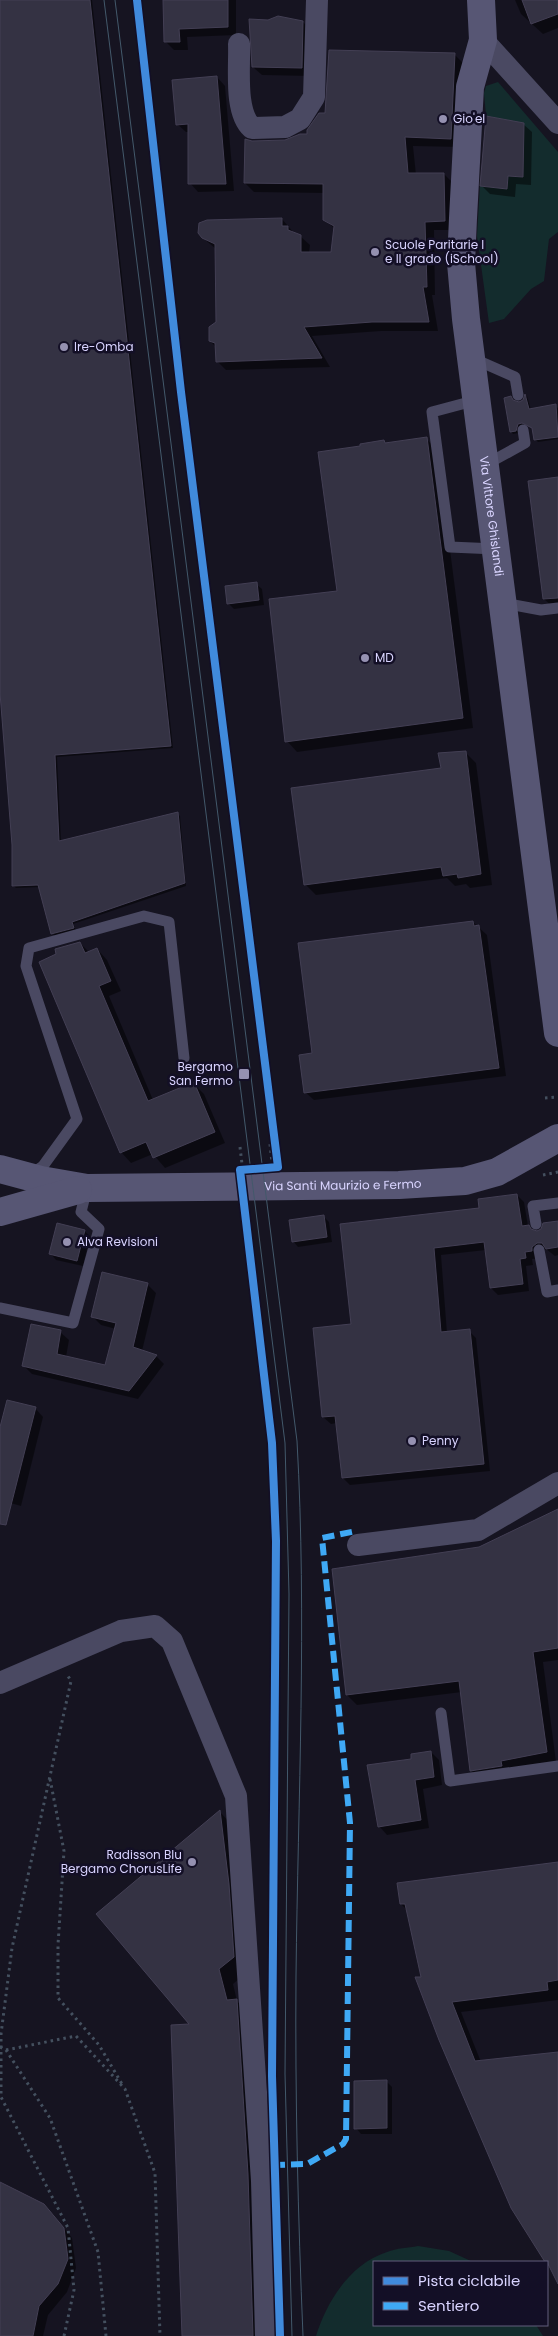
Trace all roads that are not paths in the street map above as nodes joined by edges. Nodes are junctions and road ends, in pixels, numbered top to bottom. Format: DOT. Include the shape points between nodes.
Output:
graph roads {
  1 [pos="317,0"];
  2 [pos="480,0"];
  3 [pos="483,40"];
  4 [pos="239,44"];
  5 [pos="558,123"];
  6 [pos="471,358"];
  7 [pos="518,395"];
  8 [pos="477,400"];
  9 [pos="523,430"];
  10 [pos="485,465"];
  11 [pos="497,549"];
  12 [pos="503,603"];
  13 [pos="558,608"];
  14 [pos="558,1033"];
  15 [pos="184,1058"];
  16 [pos="558,1138"];
  17 [pos="0,1169"];
  18 [pos="40,1174"];
  19 [pos="87,1188"];
  20 [pos="558,1203"];
  21 [pos="0,1212"];
  22 [pos="536,1224"];
  23 [pos="539,1250"];
  24 [pos="558,1290"];
  25 [pos="0,1308"];
  26 [pos="558,1483"];
  27 [pos="358,1545"];
  28 [pos="0,1683"];
  29 [pos="441,1713"];
  30 [pos="558,1766"];
  31 [pos="266,2336"];
  1 -- 4 [label="street" via="314,97 300,119 278,128 252,128 245,121 240,96"];
  2 -- 3 [label="street, Via Vittore Ghislandi"];
  3 -- 5 [label="street"];
  3 -- 6 [label="street, Via Vittore Ghislandi" via="470,87 461,263"];
  6 -- 7 [label="lane" via="515,377"];
  6 -- 8 [label="street, Via Vittore Ghislandi"];
  8 -- 10 [label="street, Via Vittore Ghislandi"];
  8 -- 11 [label="lane" via="432,412 433,422 450,547"];
  9 -- 10 [label="lane" via="525,443"];
  10 -- 11 [label="street, Via Vittore Ghislandi"];
  11 -- 12 [label="street, Via Vittore Ghislandi"];
  12 -- 13 [label="lane" via="541,610"];
  12 -- 14 [label="street, Via Vittore Ghislandi"];
  15 -- 18 [label="lane" via="169,922 144,916 29,948 26,966 77,1118"];
  16 -- 19 [label="street, Via Santi Maurizio e Fermo" via="497,1172 465,1180 399,1185 245,1174"];
  17 -- 18 [label="street, Via Santi Maurizio e Fermo"];
  18 -- 19 [label="street, Via Santi Maurizio e Fermo"];
  19 -- 21 [label="street, Via Santi Maurizio e Fermo"];
  19 -- 25 [label="lane" via="81,1212 99,1229 72,1323"];
  20 -- 22 [label="lane" via="533,1206"];
  23 -- 24 [label="lane" via="547,1292"];
  26 -- 27 [label="street" via="478,1530"];
  28 -- 31 [label="street" via="121,1632 156,1626 172,1641 236,1796 262,2181"];
  29 -- 30 [label="lane" via="450,1781"];
}
